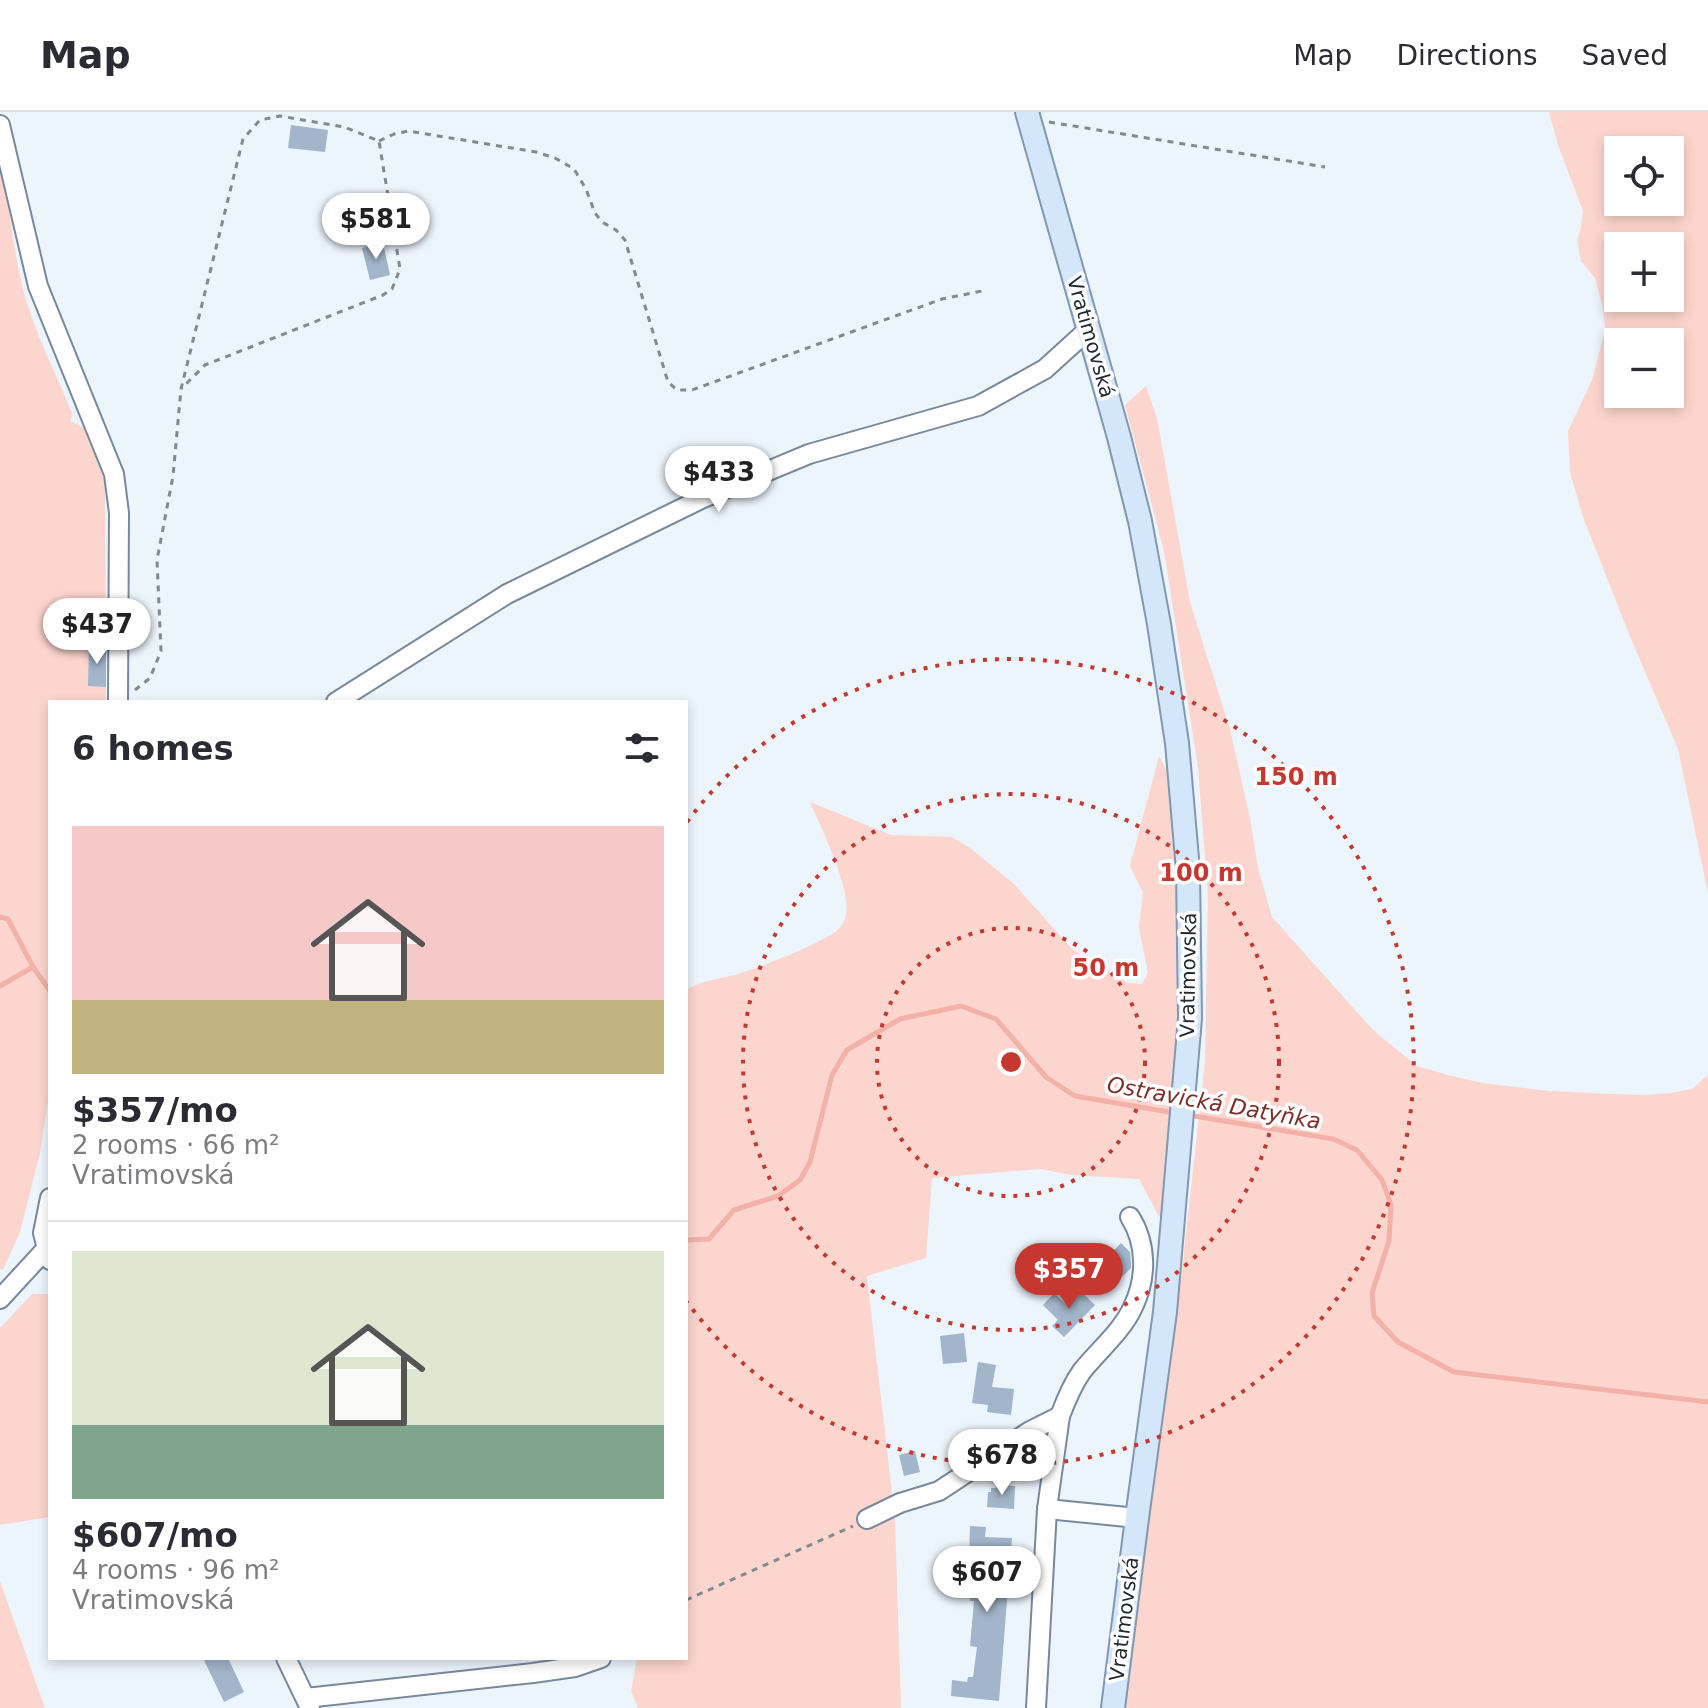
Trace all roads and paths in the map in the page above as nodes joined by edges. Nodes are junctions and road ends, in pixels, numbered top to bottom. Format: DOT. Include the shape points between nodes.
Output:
graph roads {
  1 [pos="1028,116"];
  2 [pos="0,125"];
  3 [pos="379,141"];
  4 [pos="1325,167"];
  5 [pos="982,291"];
  6 [pos="1089,329"];
  7 [pos="181,389"];
  8 [pos="124,698"];
  9 [pos="339,700"];
  10 [pos="48,1208"];
  11 [pos="1130,1217"];
  12 [pos="48,1254"];
  13 [pos="0,1299"];
  14 [pos="1060,1416"];
  15 [pos="1047,1509"];
  16 [pos="1137,1518"];
  17 [pos="867,1519"];
  18 [pos="688,1599"];
  19 [pos="287,1660"];
  20 [pos="595,1660"];
  21 [pos="308,1703"];
  22 [pos="1036,1708"];
  23 [pos="1113,1708"];
  1 -- 4 [label="path"];
  1 -- 6 [label="main road, Vratimovská"];
  2 -- 8 [label="street" via="38,286 114,474"];
  3 -- 5 [label="path" via="408,131 536,152 574,169 595,213 625,240 668,382 677,390 692,390 942,299"];
  3 -- 7 [label="path" via="400,269 392,289 205,365"];
  3 -- 7 [label="path" via="344,127 280,116 260,120 243,139"];
  6 -- 9 [label="street" via="1045,369 978,406 809,454 701,499 507,594"];
  6 -- 16 [label="main road, Vratimovská" via="1140,521 1159,624 1188,870 1189,1033 1165,1312"];
  7 -- 8 [label="path" via="173,476 157,560 161,651 150,678"];
  10 -- 12 [label="street" via="43,1233"];
  11 -- 14 [label="street" via="1144,1264 1134,1307 1081,1374"];
  12 -- 13 [label="street"];
  14 -- 15 [label="street"];
  14 -- 17 [label="street" via="939,1491"];
  15 -- 16 [label="street"];
  15 -- 22 [label="street"];
  16 -- 23 [label="main road, Vratimovská"];
  17 -- 18 [label="path"];
  19 -- 21 [label="street"];
  20 -- 21 [label="street"];
}
